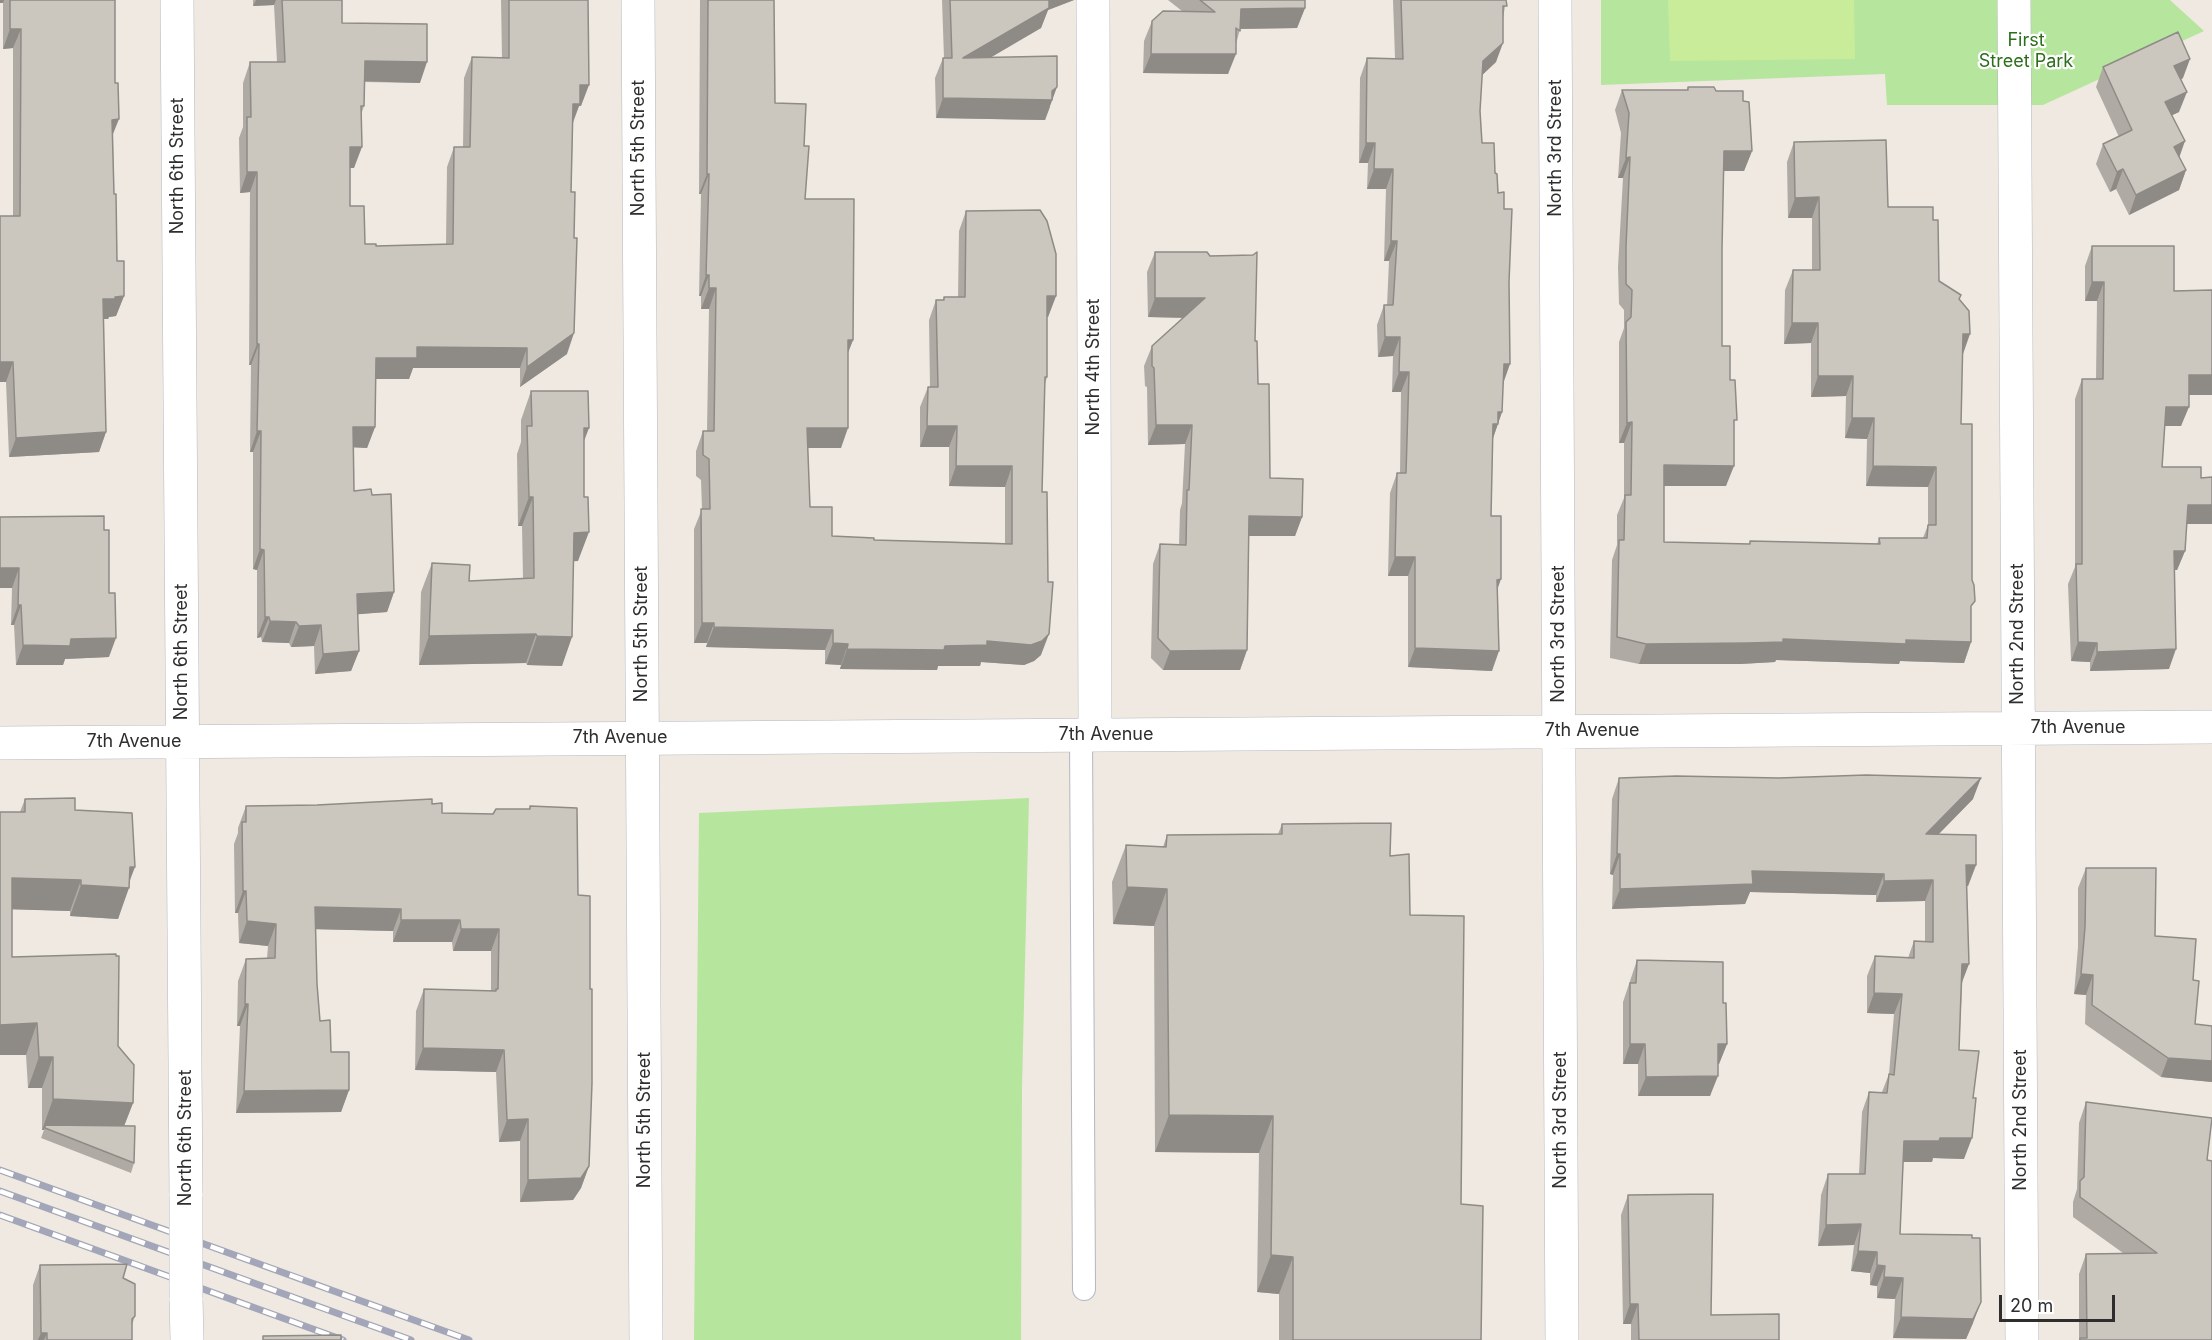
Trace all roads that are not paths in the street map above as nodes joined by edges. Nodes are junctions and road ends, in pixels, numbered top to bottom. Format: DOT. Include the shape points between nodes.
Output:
graph roads {
  1 [pos="177,0"];
  2 [pos="638,0"];
  3 [pos="1093,0"];
  4 [pos="1555,0"];
  5 [pos="2014,0"];
  6 [pos="2212,727"];
  7 [pos="2018,728"];
  8 [pos="1560,731"];
  9 [pos="1088,735"];
  10 [pos="642,738"];
  11 [pos="182,741"];
  12 [pos="0,743"];
  13 [pos="1084,1289"];
  14 [pos="187,1340"];
  15 [pos="646,1340"];
  16 [pos="1562,1340"];
  17 [pos="2022,1340"];
  1 -- 11 [label="street, North 6th Street"];
  2 -- 10 [label="street, North 5th Street"];
  3 -- 9 [label="street, North 4th Street"];
  4 -- 8 [label="street, North 3rd Street"];
  5 -- 7 [label="street, North 2nd Street"];
  6 -- 7 [label="street, 7th Avenue"];
  7 -- 8 [label="street, 7th Avenue"];
  7 -- 17 [label="street, North 2nd Street"];
  8 -- 9 [label="street, 7th Avenue"];
  8 -- 16 [label="street, North 3rd Street"];
  9 -- 10 [label="street, 7th Avenue"];
  9 -- 13 [label="lane"];
  10 -- 11 [label="street, 7th Avenue"];
  10 -- 15 [label="street, North 5th Street"];
  11 -- 12 [label="street, 7th Avenue"];
  11 -- 14 [label="street, North 6th Street, bridge"];
}
